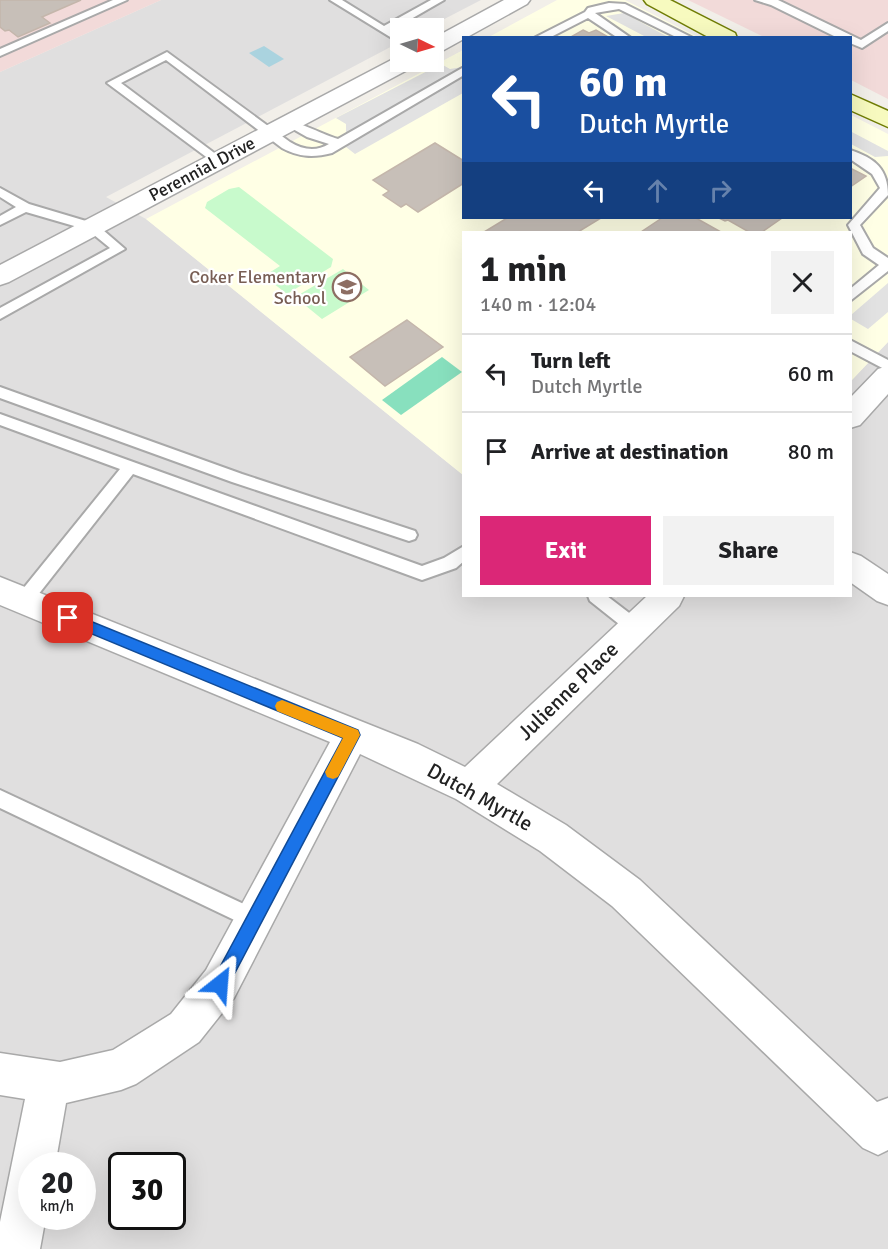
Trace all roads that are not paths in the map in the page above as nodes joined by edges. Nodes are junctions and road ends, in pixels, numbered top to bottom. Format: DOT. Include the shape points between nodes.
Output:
graph roads {
  1 [pos="122,0"];
  2 [pos="335,0"];
  3 [pos="439,0"];
  4 [pos="520,0"];
  5 [pos="654,0"];
  6 [pos="760,0"];
  7 [pos="589,14"];
  8 [pos="888,26"];
  9 [pos="384,30"];
  10 [pos="390,34"];
  11 [pos="543,36"];
  12 [pos="623,36"];
  13 [pos="684,36"];
  14 [pos="723,36"];
  15 [pos="845,36"];
  16 [pos="852,40"];
  17 [pos="444,41"];
  18 [pos="0,53"];
  19 [pos="390,70"];
  20 [pos="462,71"];
  21 [pos="852,102"];
  22 [pos="888,120"];
  23 [pos="280,128"];
  24 [pos="337,143"];
  25 [pos="852,155"];
  26 [pos="217,161"];
  27 [pos="0,192"];
  28 [pos="25,207"];
  29 [pos="0,221"];
  30 [pos="92,227"];
  31 [pos="888,264"];
  32 [pos="0,276"];
  33 [pos="852,295"];
  34 [pos="0,314"];
  35 [pos="852,346"];
  36 [pos="888,366"];
  37 [pos="888,376"];
  38 [pos="0,392"];
  39 [pos="852,415"];
  40 [pos="0,419"];
  41 [pos="130,466"];
  42 [pos="409,535"];
  43 [pos="462,554"];
  44 [pos="852,566"];
  45 [pos="888,591"];
  46 [pos="12,595"];
  47 [pos="597,597"];
  48 [pos="667,597"];
  49 [pos="635,627"];
  50 [pos="352,735"];
  51 [pos="469,787"];
  52 [pos="0,799"];
  53 [pos="254,919"];
  54 [pos="0,1074"];
  55 [pos="49,1083"];
  56 [pos="883,1126"];
  57 [pos="36,1152"];
  58 [pos="21,1230"];
  59 [pos="17,1249"];
  1 -- 18 [label="lane"];
  2 -- 9 [label="lane"];
  3 -- 9 [label="lane"];
  4 -- 17 [label="street"];
  5 -- 14 [label="street"];
  6 -- 15 [label="lane" via="774,2"];
  7 -- 11 [label="lane"];
  7 -- 12 [label="lane"];
  7 -- 13 [label="lane" via="600,8 621,6"];
  8 -- 16 [label="lane" via="862,45"];
  9 -- 10 [label="lane"];
  19 -- 23 [label="street, Perennial Drive"];
  20 -- 24 [label="lane"];
  21 -- 22 [label="street"];
  23 -- 24 [label="lane"];
  23 -- 24 [label="lane" via="297,152 304,154 328,150"];
  23 -- 26 [label="street, Perennial Drive"];
  23 -- 26 [label="lane" via="167,55 113,83"];
  25 -- 31 [label="lane" via="874,166 883,178 886,188 882,197 854,225 868,251"];
  26 -- 30 [label="street, Perennial Drive"];
  27 -- 28 [label="lane"];
  28 -- 29 [label="lane"];
  28 -- 30 [label="lane"];
  30 -- 32 [label="street, Perennial Drive"];
  30 -- 34 [label="lane" via="119,249"];
  31 -- 33 [label="lane"];
  35 -- 36 [label="lane"];
  37 -- 39 [label="street"];
  38 -- 42 [label="lane"];
  40 -- 41 [label="lane"];
  41 -- 43 [label="lane" via="422,573 450,563"];
  41 -- 46 [label="lane"];
  44 -- 45 [label="street"];
  46 -- 50 [label="street, Dutch Myrtle"];
  47 -- 49 [label="lane"];
  48 -- 49 [label="street, Julienne Place"];
  49 -- 51 [label="street, Julienne Place"];
  50 -- 51 [label="street, Dutch Myrtle"];
  50 -- 53 [label="street"];
  51 -- 56 [label="street, Dutch Myrtle" via="553,838 626,893"];
  52 -- 53 [label="lane"];
  53 -- 55 [label="street" via="220,984 185,1028 121,1070"];
  54 -- 55 [label="street"];
  55 -- 57 [label="street"];
  58 -- 59 [label="street"];
}
